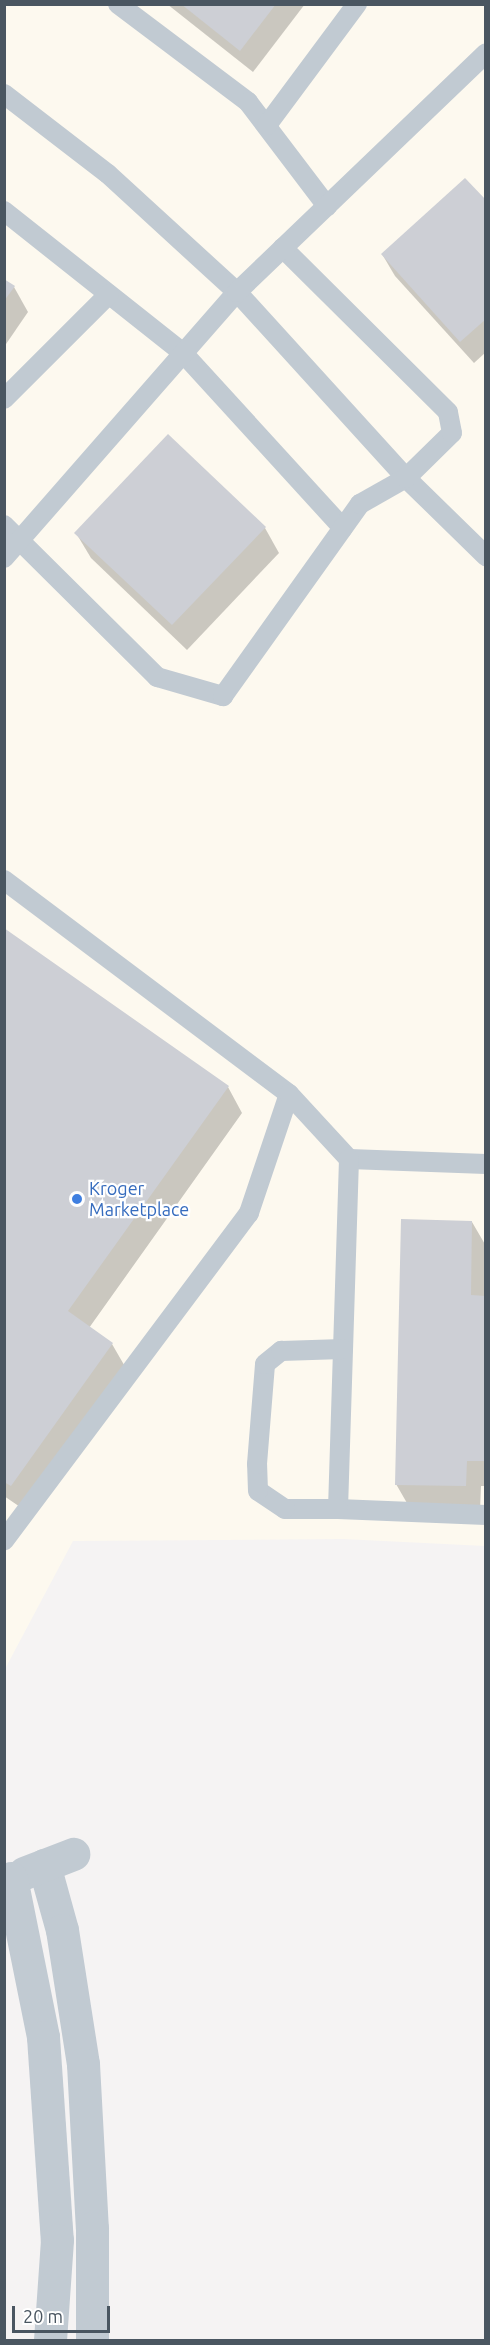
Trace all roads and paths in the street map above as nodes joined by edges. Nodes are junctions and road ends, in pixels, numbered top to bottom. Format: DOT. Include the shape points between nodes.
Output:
graph roads {
  1 [pos="118,4"];
  2 [pos="357,4"];
  3 [pos="486,54"];
  4 [pos="4,94"];
  5 [pos="267,125"];
  6 [pos="327,206"];
  7 [pos="4,211"];
  8 [pos="283,249"];
  9 [pos="237,292"];
  10 [pos="109,294"];
  11 [pos="183,353"];
  12 [pos="4,399"];
  13 [pos="406,478"];
  14 [pos="4,525"];
  15 [pos="343,528"];
  16 [pos="21,538"];
  17 [pos="486,556"];
  18 [pos="4,558"];
  19 [pos="4,880"];
  20 [pos="289,1094"];
  21 [pos="349,1159"];
  22 [pos="486,1164"];
  23 [pos="343,1349"];
  24 [pos="338,1509"];
  25 [pos="486,1515"];
  26 [pos="4,1541"];
  27 [pos="8,1879"];
  28 [pos="50,2340"];
  29 [pos="92,2340"];
  1 -- 5 [label="lane" via="248,102"];
  2 -- 5 [label="lane"];
  3 -- 6 [label="lane"];
  4 -- 9 [label="lane" via="108,174"];
  5 -- 6 [label="lane"];
  6 -- 8 [label="lane"];
  7 -- 10 [label="lane"];
  8 -- 9 [label="lane"];
  8 -- 13 [label="lane" via="448,412 452,433"];
  9 -- 11 [label="lane"];
  9 -- 13 [label="lane"];
  10 -- 11 [label="lane"];
  10 -- 12 [label="lane"];
  11 -- 15 [label="lane"];
  11 -- 16 [label="lane"];
  13 -- 15 [label="lane" via="360,504"];
  13 -- 17 [label="lane"];
  14 -- 16 [label="lane"];
  15 -- 16 [label="lane" via="224,696 157,677"];
  16 -- 18 [label="lane"];
  19 -- 20 [label="lane"];
  20 -- 21 [label="lane"];
  20 -- 26 [label="lane" via="249,1213"];
  21 -- 22 [label="lane"];
  21 -- 23 [label="lane"];
  23 -- 24 [label="lane"];
  23 -- 24 [label="lane" via="281,1351 265,1364 257,1464 258,1491 285,1509"];
  24 -- 25 [label="lane"];
  27 -- 28 [label="street" via="43,2037 57,2240"];
  27 -- 29 [label="street" via="58,1860 62,1930 83,2064 92,2228"];
}
